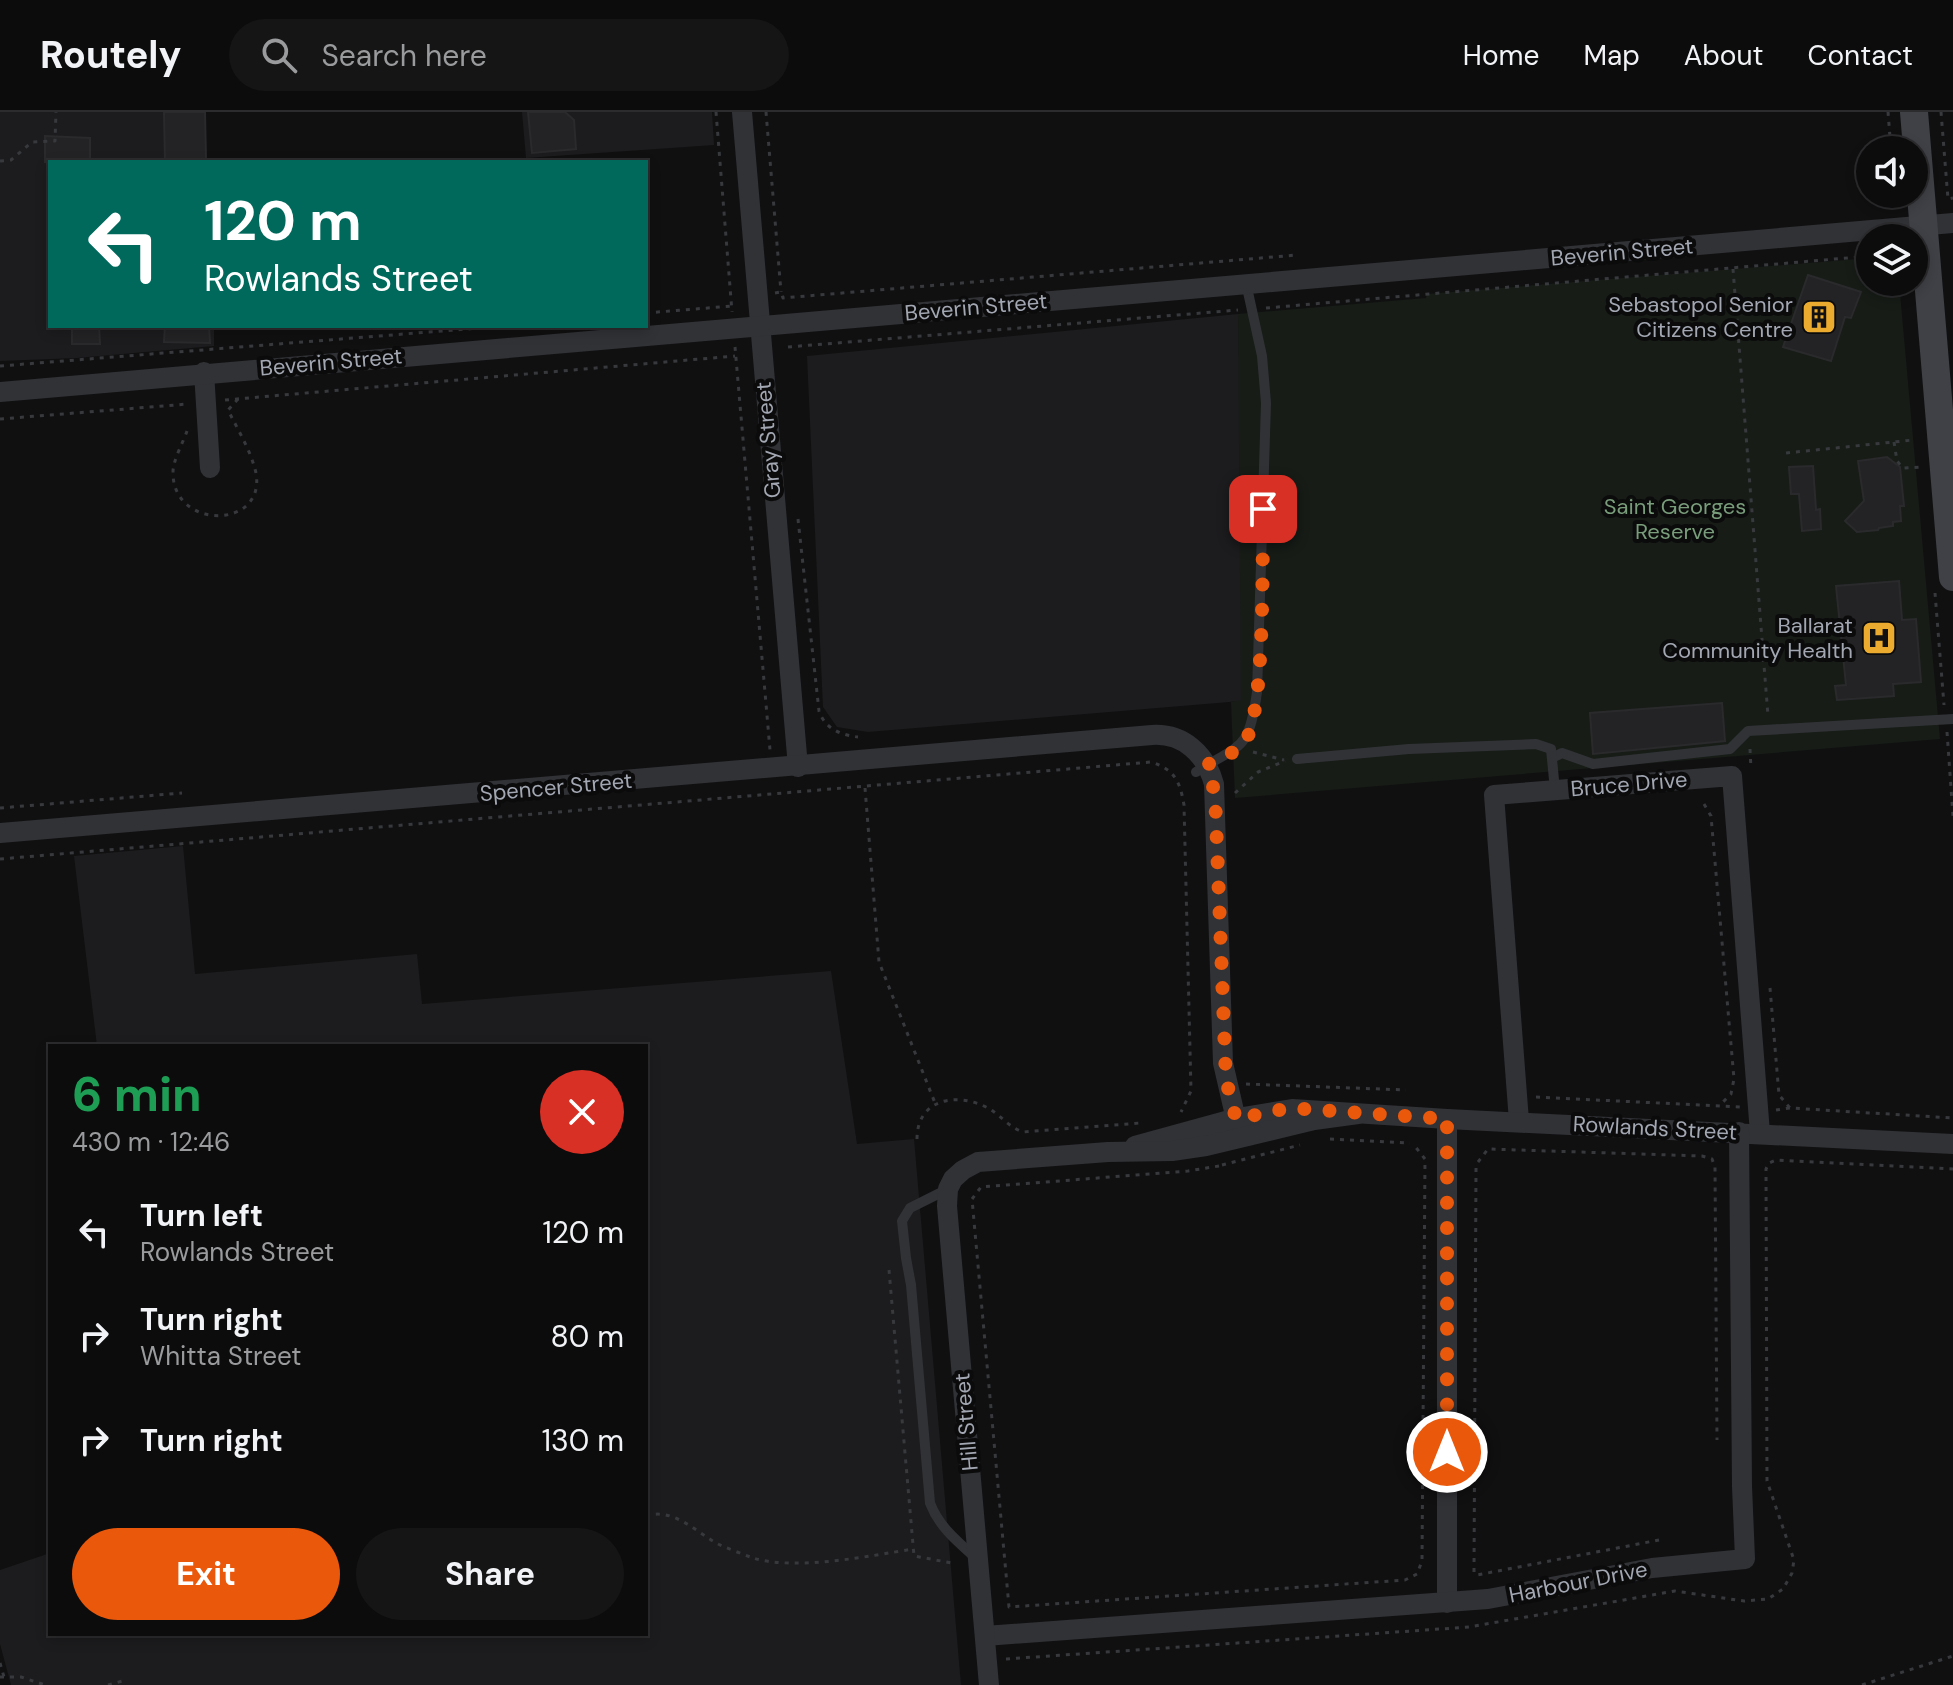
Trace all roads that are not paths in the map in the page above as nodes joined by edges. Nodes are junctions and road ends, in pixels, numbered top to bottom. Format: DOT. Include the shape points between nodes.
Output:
graph roads {
  1 [pos="742,112"];
  2 [pos="1914,112"];
  3 [pos="1953,223"];
  4 [pos="1924,224"];
  5 [pos="1928,226"];
  6 [pos="1856,232"];
  7 [pos="1928,274"];
  8 [pos="1246,283"];
  9 [pos="758,327"];
  10 [pos="204,372"];
  11 [pos="0,392"];
  12 [pos="210,468"];
  13 [pos="1953,577"];
  14 [pos="1953,719"];
  15 [pos="1552,758"];
  16 [pos="1297,759"];
  17 [pos="798,767"];
  18 [pos="1202,768"];
  19 [pos="1555,790"];
  20 [pos="0,833"];
  21 [pos="1447,1119"];
  22 [pos="1519,1121"];
  23 [pos="1232,1126"];
  24 [pos="1739,1132"];
  25 [pos="1760,1133"];
  26 [pos="1953,1144"];
  27 [pos="948,1189"];
  28 [pos="978,1560"];
  29 [pos="1447,1603"];
  30 [pos="985,1636"];
  31 [pos="989,1685"];
  1 -- 9 [label="street, Gray Street"];
  2 -- 4 [label="street"];
  3 -- 5 [label="street, Beverin Street"];
  6 -- 8 [label="street, Beverin Street"];
  7 -- 13 [label="street"];
  8 -- 9 [label="street, Beverin Street"];
  8 -- 18 [label="lane" via="1266,403 1260,662 1248,737"];
  9 -- 10 [label="street, Beverin Street"];
  9 -- 17 [label="street, Gray Street"];
  10 -- 11 [label="street, Beverin Street"];
  10 -- 12 [label="street"];
  14 -- 15 [label="lane" via="1748,731 1730,749 1593,764 1562,753"];
  15 -- 16 [label="lane" via="1551,749 1536,744"];
  15 -- 19 [label="lane"];
  17 -- 18 [label="street, Spencer Street" via="1148,740 1179,746"];
  17 -- 20 [label="street, Spencer Street"];
  18 -- 23 [label="street" via="1209,1053"];
  18 -- 23 [label="street" via="1213,779 1215,798 1223,1052"];
  19 -- 22 [label="street, Bruce Drive" via="1494,795"];
  19 -- 25 [label="street, Bruce Drive" via="1732,776"];
  21 -- 22 [label="street, Rowlands Street"];
  21 -- 23 [label="street, Rowlands Street" via="1292,1109"];
  21 -- 29 [label="street"];
  22 -- 24 [label="street, Rowlands Street"];
  23 -- 27 [label="street, Rowlands Street" via="1108,1152 966,1162"];
  24 -- 25 [label="street, Rowlands Street"];
  24 -- 29 [label="street, Harbour Drive" via="1745,1559 1672,1565"];
  25 -- 26 [label="street, Rowlands Street"];
  27 -- 28 [label="street, Hill Street"];
  27 -- 28 [label="lane" via="910,1208 902,1231 930,1503 944,1528"];
  28 -- 30 [label="street, Hill Street"];
  29 -- 30 [label="street, Harbour Drive"];
  30 -- 31 [label="street, Hill Street"];
}
